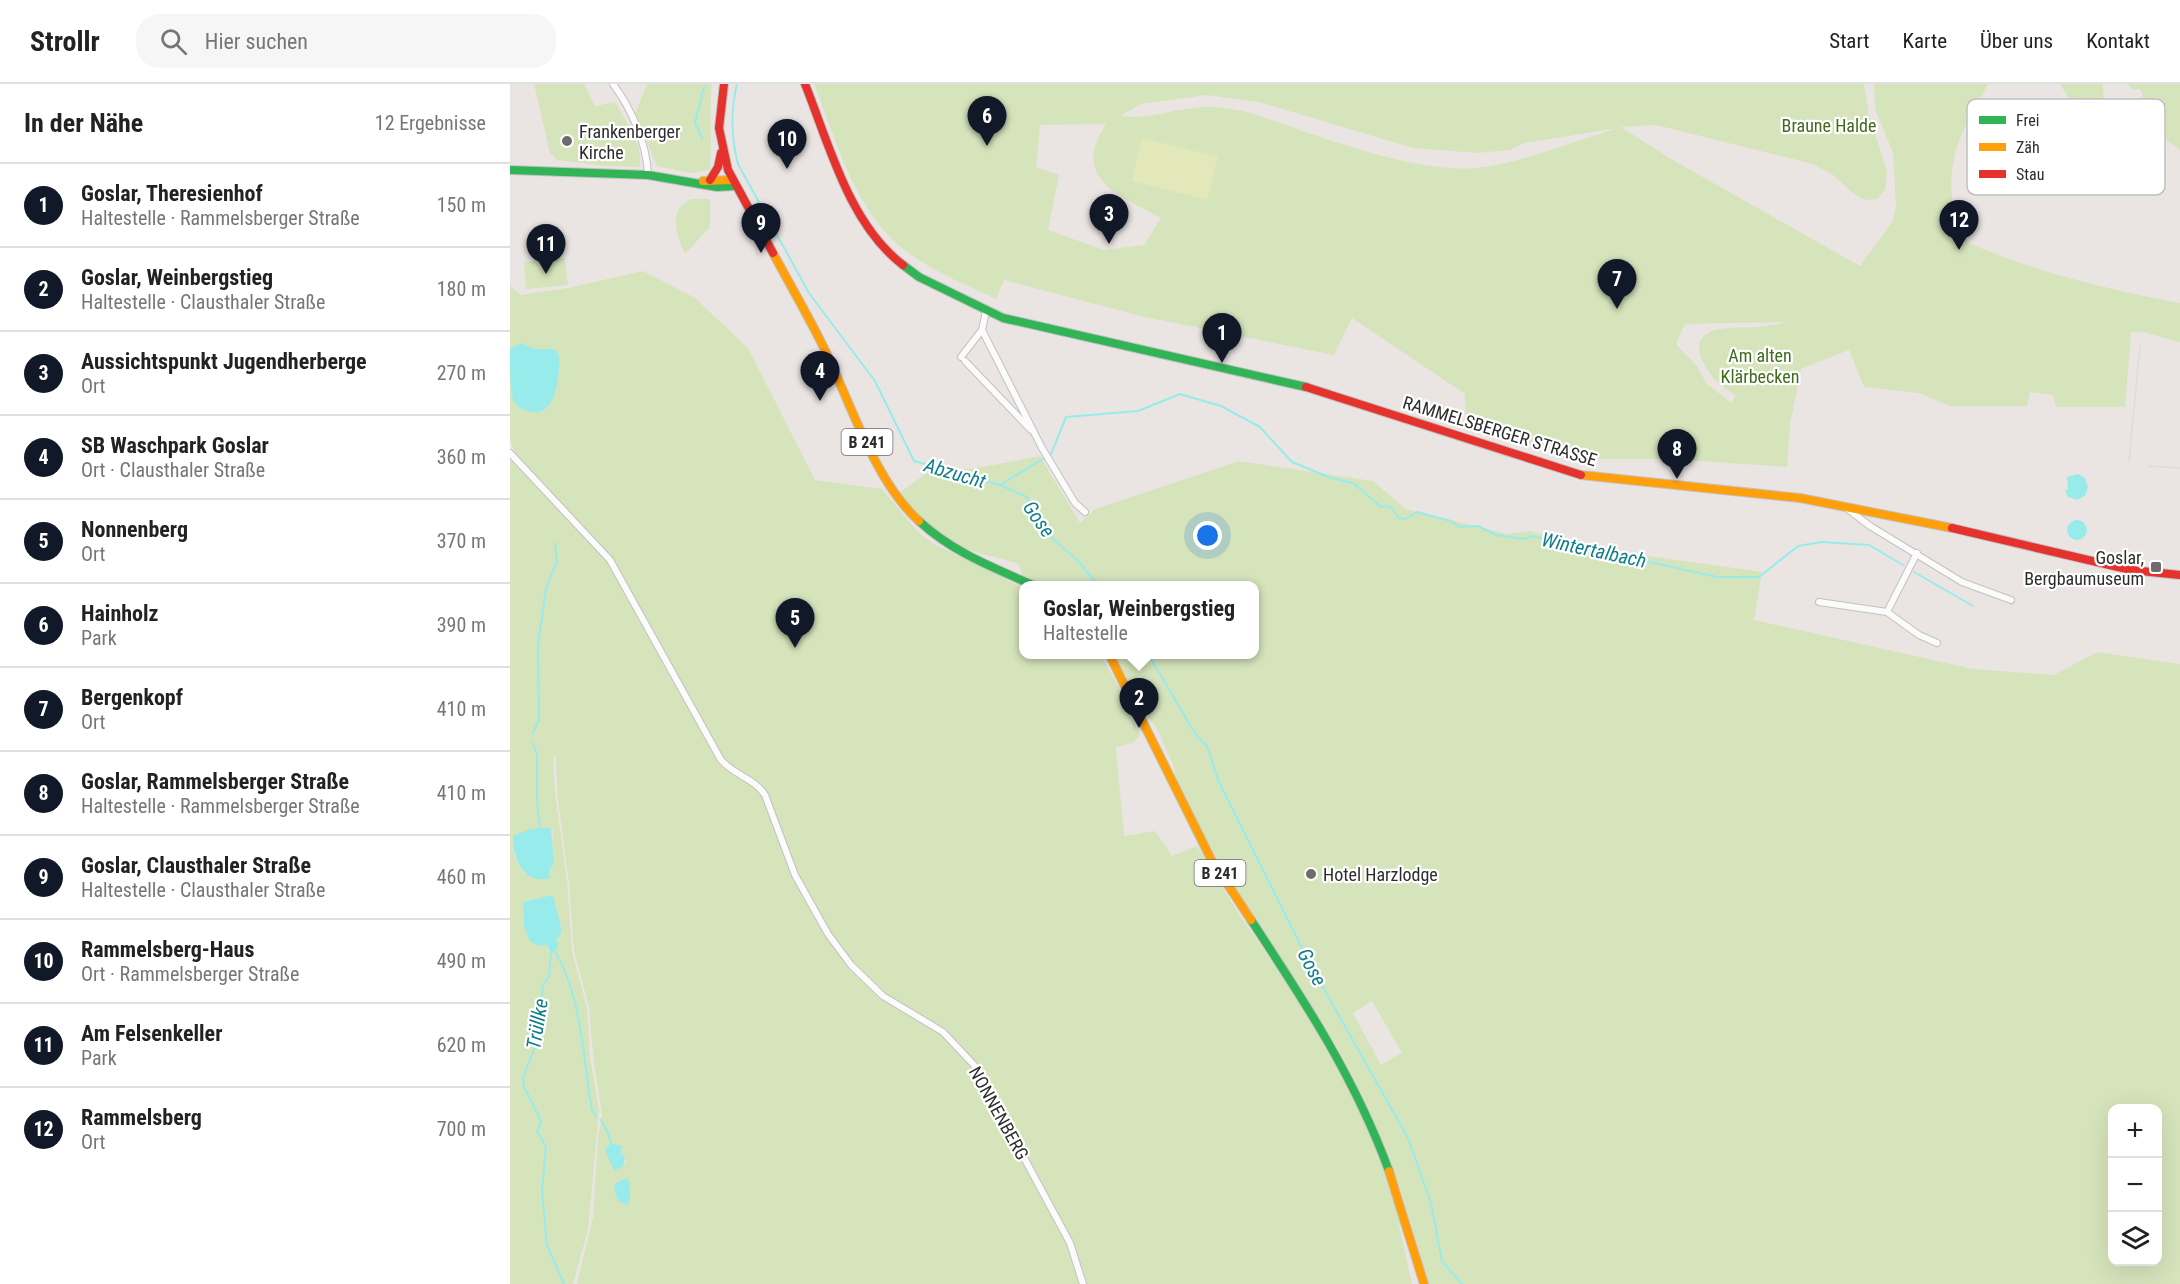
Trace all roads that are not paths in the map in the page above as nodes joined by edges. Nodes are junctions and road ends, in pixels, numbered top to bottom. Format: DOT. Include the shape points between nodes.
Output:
graph roads {
  1 [pos="613,84"];
  2 [pos="724,84"];
  3 [pos="805,84"];
  4 [pos="722,151"];
  5 [pos="510,170"];
  6 [pos="648,175"];
  7 [pos="710,180"];
  8 [pos="698,183"];
  9 [pos="734,183"];
  10 [pos="986,311"];
  11 [pos="982,330"];
  12 [pos="1036,435"];
  13 [pos="510,453"];
  14 [pos="1843,505"];
  15 [pos="1085,512"];
  16 [pos="1917,553"];
  17 [pos="2180,575"];
  18 [pos="1026,581"];
  19 [pos="2011,600"];
  20 [pos="1819,602"];
  21 [pos="1887,612"];
  22 [pos="1937,642"];
  23 [pos="1111,659"];
  24 [pos="1083,1284"];
  25 [pos="1424,1284"];
  1 -- 6 [label="street" via="626,102 645,152"];
  2 -- 4 [label="main road, B 241" via="719,118"];
  3 -- 10 [label="main road, RAMMELSBERGER STRASSE" via="851,198 878,240 919,278"];
  4 -- 7 [label="main road"];
  4 -- 9 [label="main road, B 241"];
  5 -- 6 [label="main road"];
  6 -- 8 [label="main road"];
  7 -- 8 [label="main road"];
  7 -- 9 [label="main road"];
  8 -- 9 [label="main road" via="717,187"];
  9 -- 18 [label="main road, B 241" via="821,341 885,480 906,510 951,546"];
  10 -- 11 [label="street"];
  10 -- 14 [label="main road, RAMMELSBERGER STRASSE" via="1107,343 1309,388 1592,478"];
  11 -- 12 [label="street"];
  11 -- 12 [label="street" via="963,359"];
  12 -- 15 [label="street" via="1075,503"];
  13 -- 24 [label="street, NONNENBERG" via="610,560 721,760 759,786 765,795 795,875 828,934 851,965 883,996 944,1032 974,1065 1070,1243"];
  14 -- 16 [label="street" via="1869,526"];
  14 -- 17 [label="main road, RAMMELSBERGER STRASSE" via="2131,570"];
  16 -- 19 [label="street" via="1962,582"];
  16 -- 21 [label="street"];
  20 -- 21 [label="street"];
  21 -- 22 [label="street" via="1919,635"];
  23 -- 25 [label="main road, B 241" via="1211,859 1325,1033 1350,1081 1401,1200"];
}
